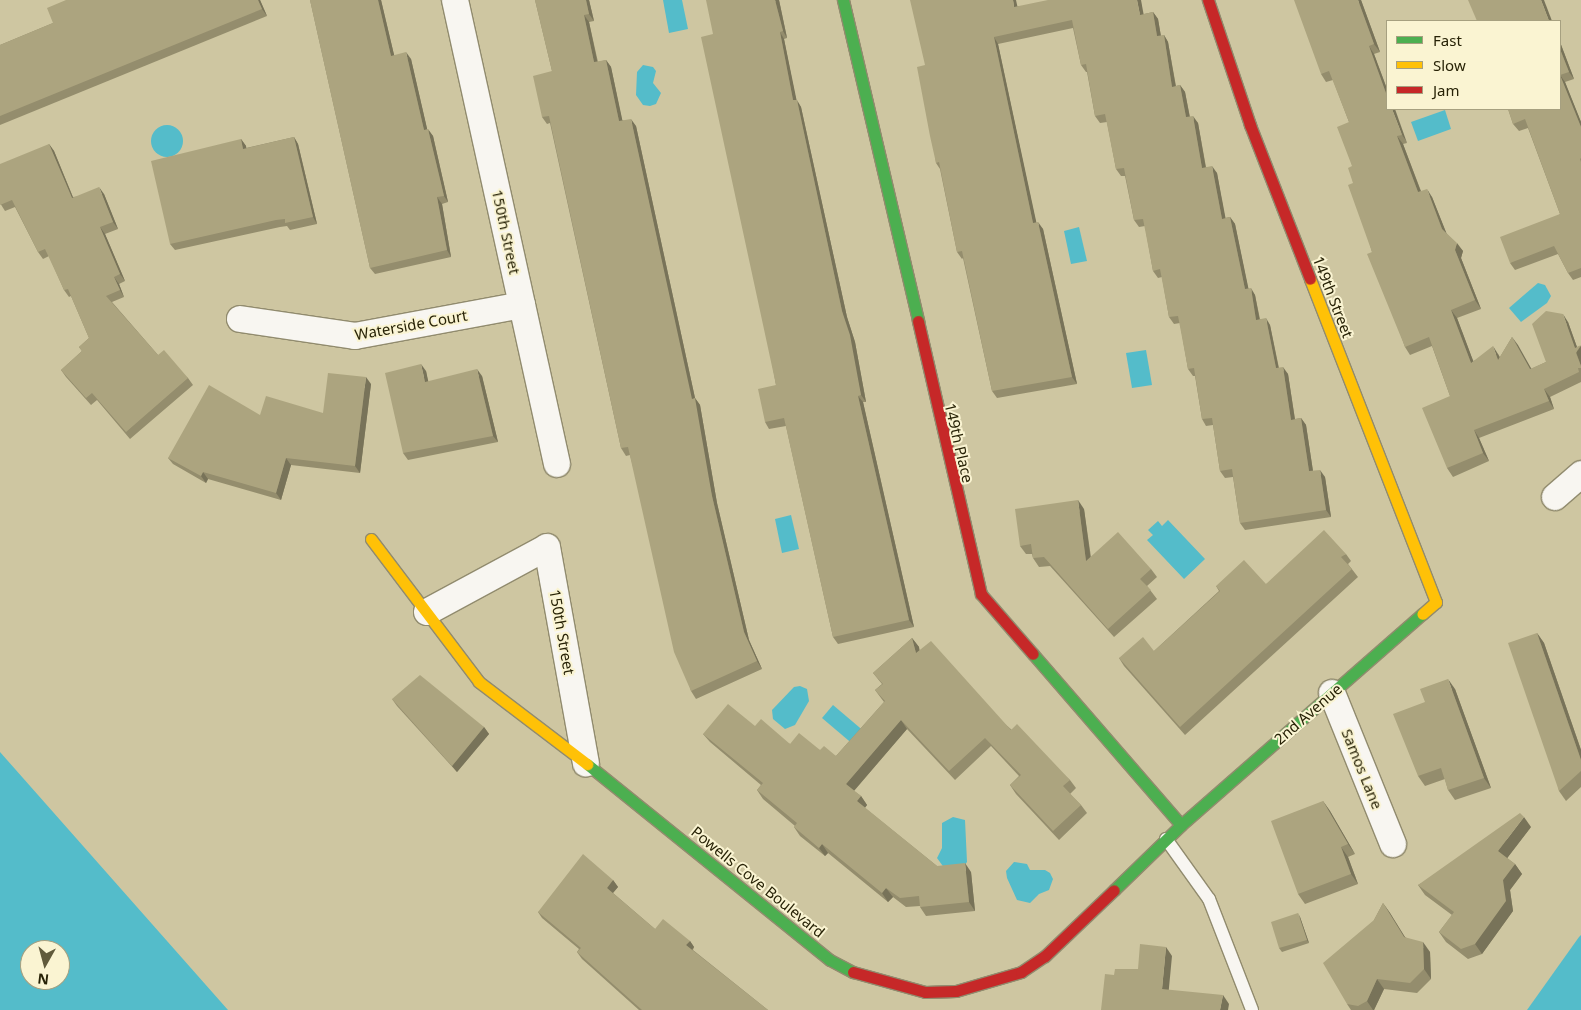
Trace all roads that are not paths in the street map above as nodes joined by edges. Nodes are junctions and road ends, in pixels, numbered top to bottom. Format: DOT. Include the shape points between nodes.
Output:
graph roads {
  1 [pos="454,0"];
  2 [pos="843,0"];
  3 [pos="1208,0"];
  4 [pos="522,305"];
  5 [pos="240,319"];
  6 [pos="557,464"];
  7 [pos="1581,474"];
  8 [pos="1555,496"];
  9 [pos="371,539"];
  10 [pos="1436,602"];
  11 [pos="426,612"];
  12 [pos="1332,693"];
  13 [pos="586,764"];
  14 [pos="1181,825"];
  15 [pos="1166,839"];
  16 [pos="1393,844"];
  17 [pos="1252,1010"];
  1 -- 4 [label="street, 150th Street"];
  2 -- 14 [label="street, 149th Place" via="981,594"];
  3 -- 10 [label="street, 149th Street" via="1250,124"];
  4 -- 5 [label="street, Waterside Court" via="355,336"];
  4 -- 6 [label="street, 150th Street"];
  7 -- 8 [label="street"];
  9 -- 11 [label="street, Powells Cove Boulevard"];
  10 -- 12 [label="street, 2nd Avenue"];
  11 -- 13 [label="street, Powells Cove Boulevard" via="479,682"];
  11 -- 13 [label="street, 150th Street" via="546,547"];
  12 -- 14 [label="street, 2nd Avenue"];
  12 -- 16 [label="street, Samos Lane"];
  13 -- 15 [label="street, Powells Cove Boulevard" via="830,960 860,976 925,992 956,991 1021,972 1045,956"];
  14 -- 15 [label="street, Powells Cove Boulevard"];
  15 -- 17 [label="lane" via="1209,899"];
}
